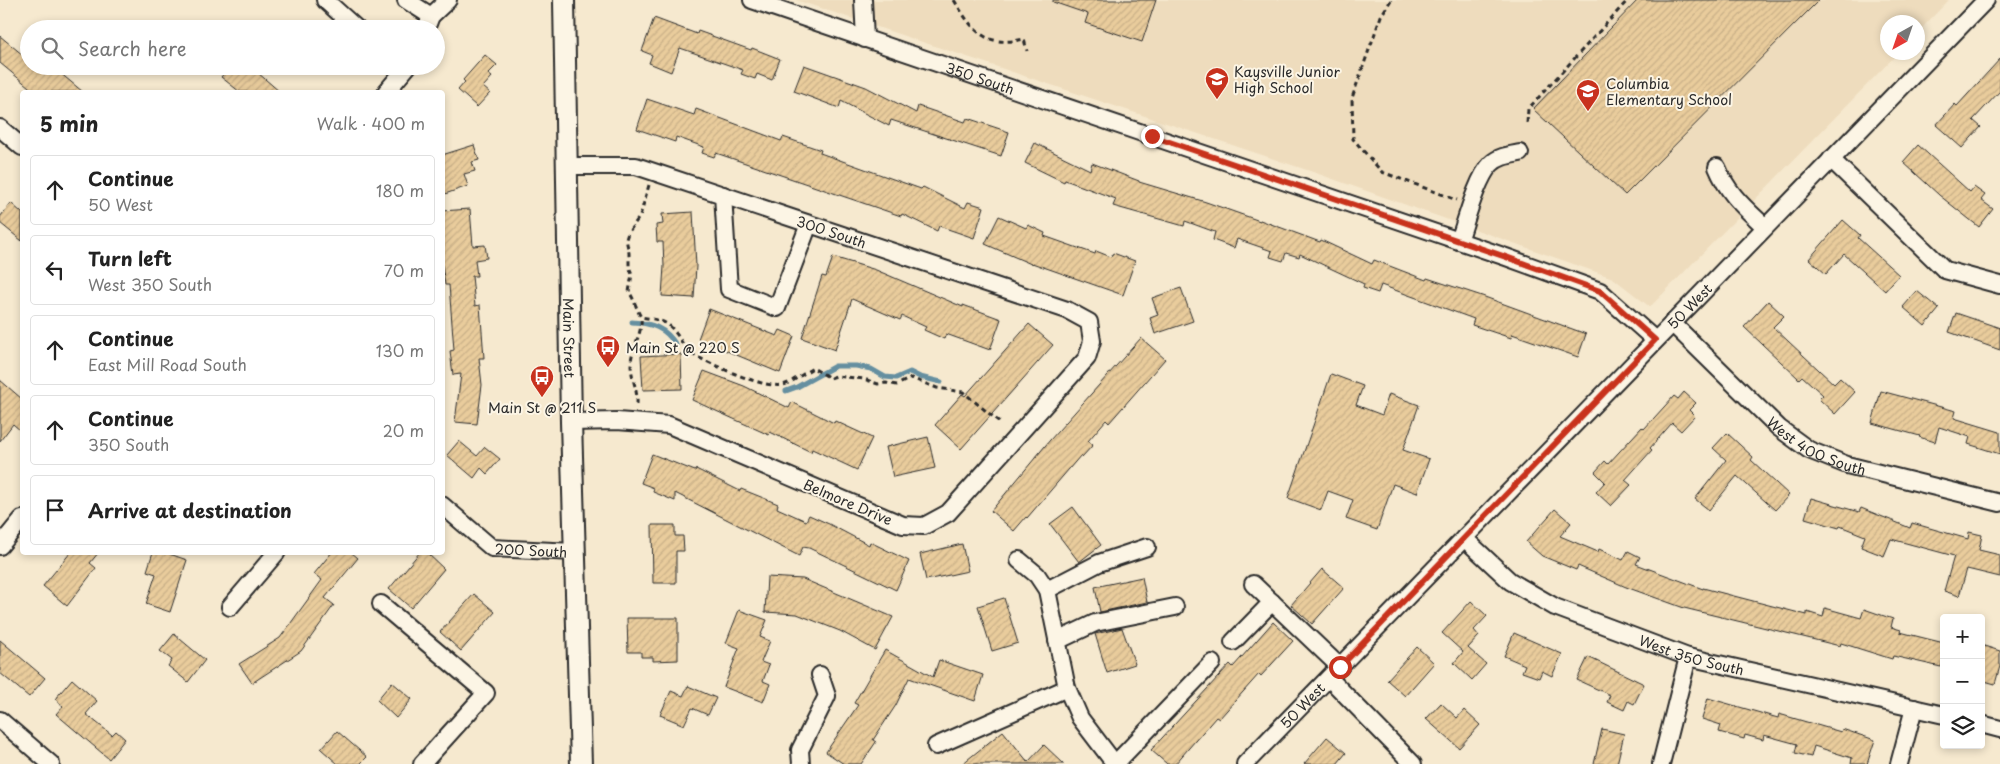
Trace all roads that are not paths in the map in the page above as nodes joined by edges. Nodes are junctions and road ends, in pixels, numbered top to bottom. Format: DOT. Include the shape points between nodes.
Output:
graph roads {
  1 [pos="325,0"];
  2 [pos="406,0"];
  3 [pos="448,0"];
  4 [pos="564,0"];
  5 [pos="752,0"];
  6 [pos="863,0"];
  7 [pos="1986,0"];
  8 [pos="347,20"];
  9 [pos="426,20"];
  10 [pos="430,20"];
  11 [pos="865,39"];
  12 [pos="399,75"];
  13 [pos="388,90"];
  14 [pos="0,128"];
  15 [pos="20,145"];
  16 [pos="1520,153"];
  17 [pos="1831,159"];
  18 [pos="567,166"];
  19 [pos="1717,167"];
  20 [pos="724,195"];
  21 [pos="810,224"];
  22 [pos="1765,227"];
  23 [pos="1459,241"];
  24 [pos="2000,285"];
  25 [pos="1089,322"];
  26 [pos="1672,323"];
  27 [pos="1655,340"];
  28 [pos="571,422"];
  29 [pos="2000,503"];
  30 [pos="445,508"];
  31 [pos="20,521"];
  32 [pos="1464,538"];
  33 [pos="0,546"];
  34 [pos="1147,547"];
  35 [pos="574,552"];
  36 [pos="274,555"];
  37 [pos="1019,560"];
  38 [pos="1253,584"];
  39 [pos="1047,590"];
  40 [pos="1272,602"];
  41 [pos="381,604"];
  42 [pos="230,607"];
  43 [pos="1175,607"];
  44 [pos="1058,641"];
  45 [pos="1233,642"];
  46 [pos="1688,657"];
  47 [pos="1212,663"];
  48 [pos="1334,672"];
  49 [pos="820,675"];
  50 [pos="1067,688"];
  51 [pos="1914,708"];
  52 [pos="1940,714"];
  53 [pos="0,720"];
  54 [pos="1985,725"];
  55 [pos="2000,729"];
  56 [pos="936,746"];
  57 [pos="51,764"];
  58 [pos="422,764"];
  59 [pos="581,764"];
  60 [pos="801,764"];
  61 [pos="1115,764"];
  62 [pos="1245,764"];
  63 [pos="1413,764"];
  64 [pos="1661,764"];
  65 [pos="1899,764"];
  1 -- 8 [label="street"];
  2 -- 9 [label="street"];
  3 -- 10 [label="street"];
  4 -- 18 [label="main road, Main Street"];
  5 -- 11 [label="street, 350 South"];
  6 -- 11 [label="street"];
  7 -- 17 [label="street, 50 West"];
  11 -- 23 [label="street, 350 South"];
  12 -- 13 [label="street"];
  14 -- 15 [label="street"];
  16 -- 23 [label="street" via="1500,158 1482,176"];
  17 -- 22 [label="street, 50 West"];
  17 -- 24 [label="street" via="1945,270"];
  18 -- 20 [label="street, 300 South" via="636,166"];
  18 -- 28 [label="main road, Main Street"];
  19 -- 22 [label="street" via="1731,194"];
  20 -- 21 [label="street, 300 South"];
  20 -- 21 [label="street" via="729,289 777,308"];
  21 -- 25 [label="street, 300 South" via="1067,310"];
  22 -- 26 [label="street, 50 West"];
  23 -- 27 [label="street, 350 South" via="1600,291"];
  25 -- 28 [label="street, Belmore Drive" via="1092,341 1087,358 948,513 924,526 903,525 668,425"];
  26 -- 27 [label="street, 50 West"];
  26 -- 29 [label="street, West 400 South" via="1779,428 1809,450 1847,465"];
  27 -- 32 [label="street, 50 West"];
  28 -- 35 [label="main road, Main Street"];
  30 -- 35 [label="street, 200 South" via="492,548"];
  31 -- 33 [label="street"];
  32 -- 46 [label="street, West 350 South" via="1510,581 1556,607"];
  32 -- 48 [label="street, 50 West"];
  34 -- 39 [label="street" via="1098,563"];
  35 -- 59 [label="main road, Main Street"];
  36 -- 42 [label="street"];
  37 -- 39 [label="street" via="1037,575"];
  38 -- 40 [label="street"];
  39 -- 44 [label="street"];
  40 -- 45 [label="street"];
  40 -- 48 [label="street"];
  41 -- 58 [label="street" via="486,693"];
  43 -- 44 [label="street" via="1095,623"];
  44 -- 50 [label="street"];
  46 -- 51 [label="street, West 350 South"];
  46 -- 64 [label="street"];
  47 -- 61 [label="street"];
  48 -- 62 [label="street, 50 West"];
  48 -- 63 [label="street"];
  49 -- 60 [label="street" via="827,696 800,750"];
  50 -- 56 [label="street"];
  50 -- 61 [label="street" via="1080,718"];
  51 -- 52 [label="street, West 350 South"];
  51 -- 65 [label="street"];
  53 -- 57 [label="street"];
  54 -- 55 [label="street"];
}
